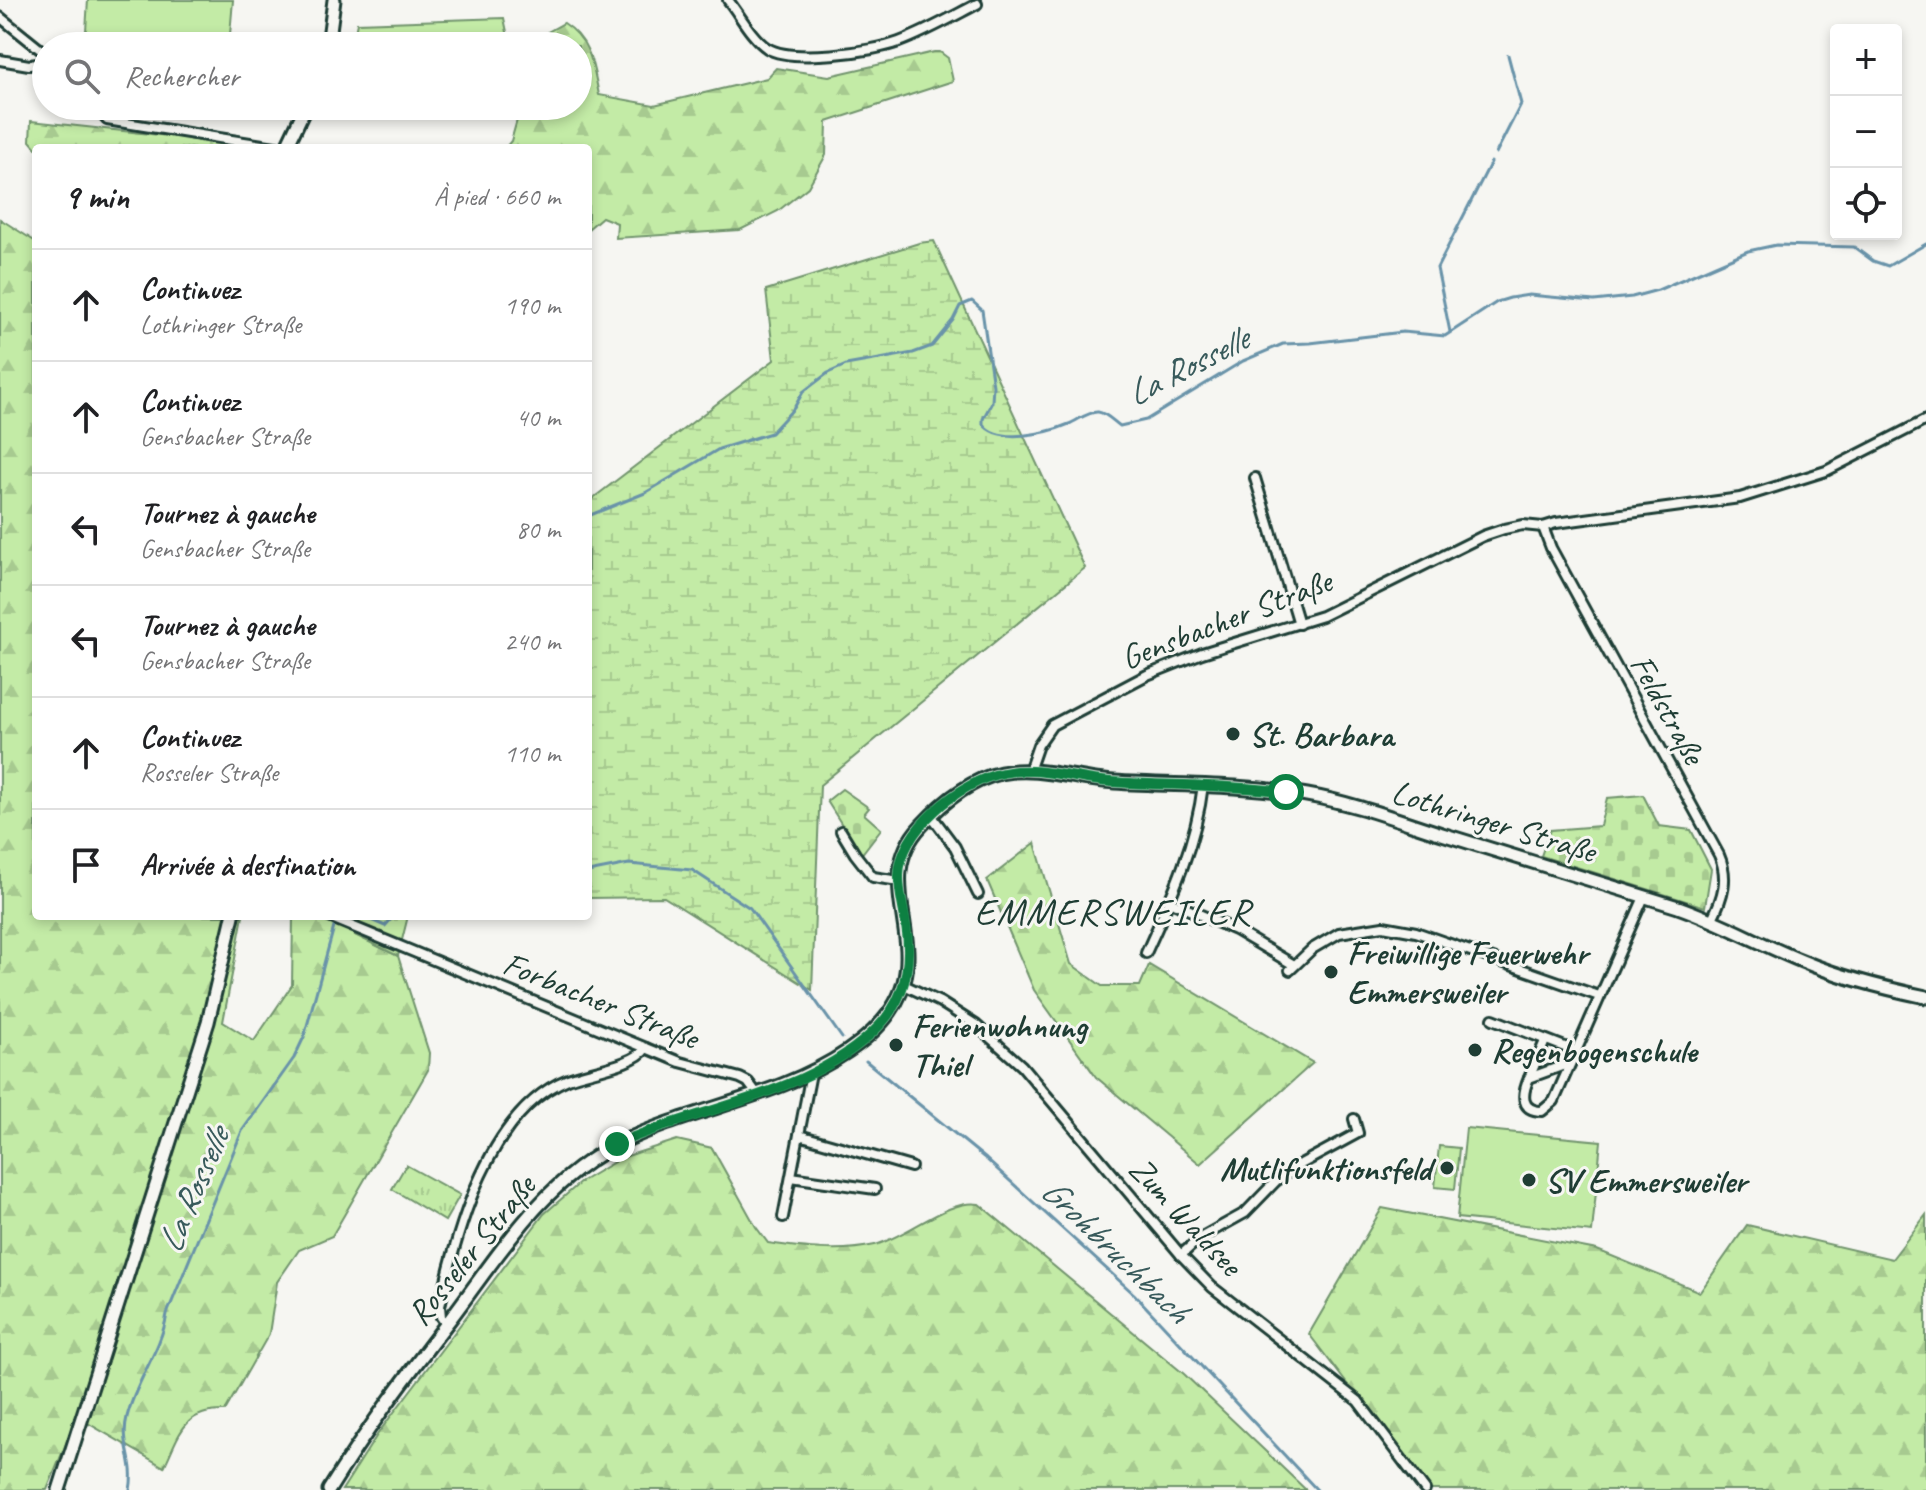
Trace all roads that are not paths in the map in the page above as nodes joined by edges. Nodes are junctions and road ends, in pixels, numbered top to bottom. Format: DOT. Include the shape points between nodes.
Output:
graph roads {
  1 [pos="334,0"];
  2 [pos="728,0"];
  3 [pos="977,4"];
  4 [pos="0,17"];
  5 [pos="330,32"];
  6 [pos="32,43"];
  7 [pos="0,60"];
  8 [pos="32,65"];
  9 [pos="107,120"];
  10 [pos="299,120"];
  11 [pos="259,144"];
  12 [pos="286,144"];
  13 [pos="1926,420"];
  14 [pos="1255,478"];
  15 [pos="1543,527"];
  16 [pos="1299,624"];
  17 [pos="1029,771"];
  18 [pos="1203,785"];
  19 [pos="931,815"];
  20 [pos="841,831"];
  21 [pos="899,881"];
  22 [pos="978,894"];
  23 [pos="1644,897"];
  24 [pos="1169,901"];
  25 [pos="1712,919"];
  26 [pos="232,920"];
  27 [pos="337,920"];
  28 [pos="1146,953"];
  29 [pos="904,985"];
  30 [pos="1599,996"];
  31 [pos="1926,997"];
  32 [pos="1493,1019"];
  33 [pos="1545,1041"];
  34 [pos="646,1048"];
  35 [pos="1575,1051"];
  36 [pos="1570,1063"];
  37 [pos="811,1073"];
  38 [pos="1529,1078"];
  39 [pos="757,1094"];
  40 [pos="1354,1119"];
  41 [pos="799,1135"];
  42 [pos="911,1167"];
  43 [pos="791,1177"];
  44 [pos="875,1189"];
  45 [pos="783,1217"];
  46 [pos="1181,1255"];
  47 [pos="446,1324"];
  48 [pos="59,1490"];
  49 [pos="329,1490"];
  50 [pos="1425,1490"];
  1 -- 5 [label="main road"];
  2 -- 3 [label="street" via="767,48 803,57 891,44"];
  4 -- 6 [label="street"];
  7 -- 8 [label="street"];
  9 -- 11 [label="street"];
  10 -- 12 [label="main road"];
  13 -- 15 [label="street, Gensbacher Straße" via="1826,471 1740,498"];
  14 -- 16 [label="street"];
  15 -- 16 [label="street, Gensbacher Straße" via="1523,525 1483,536"];
  15 -- 25 [label="street, Feldstraße" via="1725,868 1726,881"];
  16 -- 17 [label="street, Gensbacher Straße" via="1175,662 1062,718 1038,745"];
  17 -- 18 [label="main road, Lothringer Straße" via="1109,782"];
  17 -- 19 [label="main road" via="987,777"];
  18 -- 23 [label="main road, Lothringer Straße" via="1330,800"];
  18 -- 24 [label="street" via="1186,861"];
  19 -- 21 [label="main road" via="908,841"];
  19 -- 22 [label="street" via="955,847"];
  20 -- 21 [label="street" via="873,877"];
  21 -- 29 [label="main road" via="909,946"];
  23 -- 25 [label="main road, Lothringer Straße"];
  23 -- 30 [label="street"];
  24 -- 28 [label="street"];
  24 -- 30 [label="street" via="1235,930 1292,967 1339,933 1383,926 1416,932"];
  25 -- 31 [label="main road, Lothringer Straße" via="1858,982"];
  26 -- 48 [label="main road" via="208,1022"];
  27 -- 34 [label="street, Forbacher Straße"];
  29 -- 37 [label="main road" via="880,1025"];
  29 -- 46 [label="street, Zum Waldsee" via="976,1025 1022,1066"];
  30 -- 35 [label="street"];
  32 -- 33 [label="street"];
  33 -- 35 [label="street"];
  33 -- 38 [label="street"];
  34 -- 39 [label="street, Forbacher Straße" via="740,1078"];
  34 -- 47 [label="street" via="637,1058 551,1087 510,1123 489,1156 458,1239 440,1306"];
  35 -- 36 [label="street"];
  36 -- 38 [label="street"];
  36 -- 38 [label="street" via="1554,1101 1542,1111 1533,1111 1523,1099"];
  37 -- 39 [label="main road"];
  37 -- 41 [label="street"];
  39 -- 47 [label="main road, Rosseler Straße" via="634,1136 582,1165 534,1209"];
  40 -- 46 [label="street" via="1358,1133 1288,1171 1245,1213"];
  41 -- 42 [label="street"];
  41 -- 43 [label="street"];
  43 -- 44 [label="street"];
  43 -- 45 [label="street"];
  46 -- 50 [label="street, Zum Waldsee" via="1212,1287 1348,1391"];
  47 -- 49 [label="main road, Rosseler Straße"];
}
